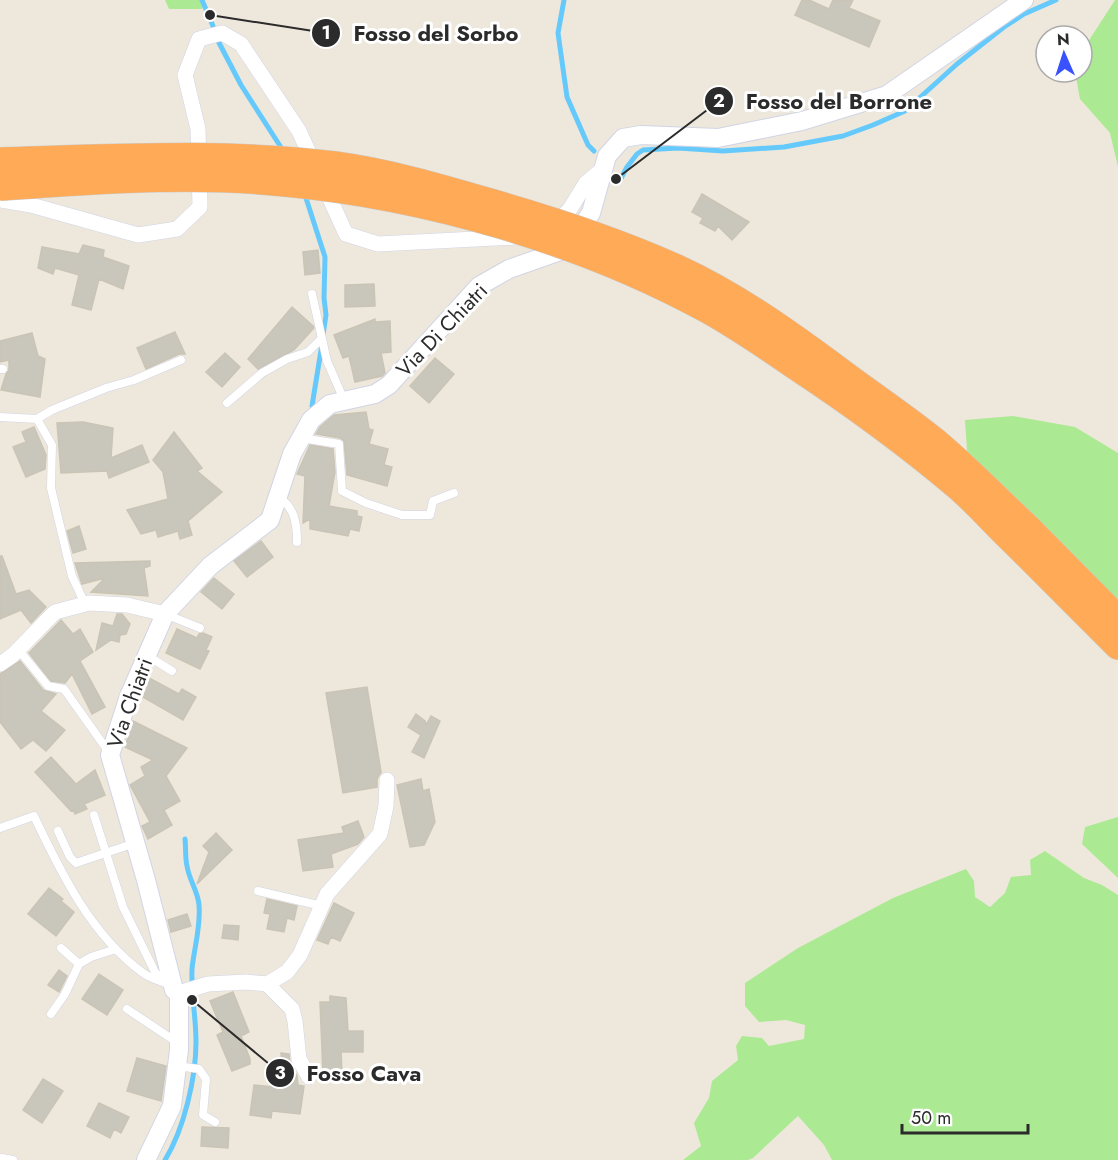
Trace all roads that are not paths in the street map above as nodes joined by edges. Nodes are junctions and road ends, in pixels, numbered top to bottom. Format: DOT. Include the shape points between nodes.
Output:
graph roads {
  1 [pos="1024,0"];
  2 [pos="0,161"];
  3 [pos="605,167"];
  4 [pos="0,187"];
  5 [pos="0,200"];
  6 [pos="312,294"];
  7 [pos="321,340"];
  8 [pos="181,360"];
  9 [pos="337,402"];
  10 [pos="227,403"];
  11 [pos="0,417"];
  12 [pos="37,419"];
  13 [pos="299,438"];
  14 [pos="454,493"];
  15 [pos="278,497"];
  16 [pos="1020,535"];
  17 [pos="297,542"];
  18 [pos="85,604"];
  19 [pos="165,614"];
  20 [pos="1118,619"];
  21 [pos="200,628"];
  22 [pos="1118,646"];
  23 [pos="18,650"];
  24 [pos="147,656"];
  25 [pos="0,664"];
  26 [pos="172,671"];
  27 [pos="110,755"];
  28 [pos="387,780"];
  29 [pos="94,815"];
  30 [pos="0,828"];
  31 [pos="58,831"];
  32 [pos="135,843"];
  33 [pos="107,853"];
  34 [pos="258,891"];
  35 [pos="322,906"];
  36 [pos="61,948"];
  37 [pos="116,949"];
  38 [pos="79,964"];
  39 [pos="267,984"];
  40 [pos="176,990"];
  41 [pos="127,1009"];
  42 [pos="51,1014"];
  43 [pos="178,1043"];
  44 [pos="182,1066"];
  45 [pos="309,1077"];
  46 [pos="215,1122"];
  47 [pos="2,1158"];
  48 [pos="13,1160"];
  49 [pos="146,1160"];
  1 -- 3 [label="street, Via Di Chiatri" via="887,95 802,121 718,138 623,138 608,156"];
  2 -- 16 [label="highway, bridge" via="183,156 338,165 463,194 590,234 678,268 787,332 937,442"];
  3 -- 5 [label="street" via="586,183 570,209 549,231 517,237 378,244 346,234 299,131 241,45 222,33 200,39 185,75 198,129 200,207 177,229 138,235"];
  3 -- 9 [label="street, Via Di Chiatri" via="591,213 566,249 509,269 479,286 389,385 375,394"];
  4 -- 16 [label="highway, bridge" via="175,178 286,183 422,204 552,242 655,284 752,337 889,433"];
  6 -- 7 [label="lane"];
  7 -- 9 [label="lane"];
  7 -- 10 [label="lane" via="308,352 287,358 262,373"];
  8 -- 12 [label="lane"];
  9 -- 13 [label="street, Via Chiatri" via="311,420"];
  11 -- 12 [label="lane"];
  12 -- 18 [label="lane" via="52,445 51,488 72,576"];
  13 -- 14 [label="lane" via="339,444 342,491 366,503 402,515 430,515 433,501"];
  13 -- 15 [label="street, Via Chiatri"];
  15 -- 17 [label="lane" via="286,502 297,522"];
  15 -- 19 [label="street, Via Chiatri" via="270,520 210,566"];
  16 -- 20 [label="highway"];
  16 -- 22 [label="highway"];
  18 -- 19 [label="street" via="127,605"];
  18 -- 23 [label="street" via="55,612"];
  19 -- 21 [label="lane"];
  19 -- 24 [label="street, Via Chiatri"];
  23 -- 25 [label="street"];
  23 -- 27 [label="lane" via="48,686 64,689"];
  24 -- 26 [label="lane"];
  24 -- 27 [label="street, Via Chiatri"];
  27 -- 32 [label="street, Via Chiatri"];
  28 -- 35 [label="street" via="380,834 327,894"];
  29 -- 33 [label="lane"];
  30 -- 37 [label="lane" via="34,816 84,910"];
  31 -- 33 [label="lane" via="76,863"];
  32 -- 33 [label="lane"];
  32 -- 40 [label="street, Via Chiatri"];
  33 -- 40 [label="lane" via="123,907 155,972"];
  34 -- 35 [label="lane"];
  35 -- 39 [label="street" via="300,955 287,972"];
  36 -- 38 [label="lane"];
  37 -- 38 [label="lane"];
  37 -- 40 [label="lane" via="144,974"];
  38 -- 42 [label="lane"];
  39 -- 40 [label="street" via="208,984"];
  39 -- 45 [label="street" via="292,1009 299,1059"];
  40 -- 43 [label="street, Via Chiatri"];
  41 -- 43 [label="lane"];
  43 -- 44 [label="street, Via Chiatri"];
  44 -- 46 [label="lane" via="199,1069 206,1079 203,1115"];
  44 -- 49 [label="street, Via Chiatri" via="172,1106"];
  47 -- 48 [label="lane"];
}
